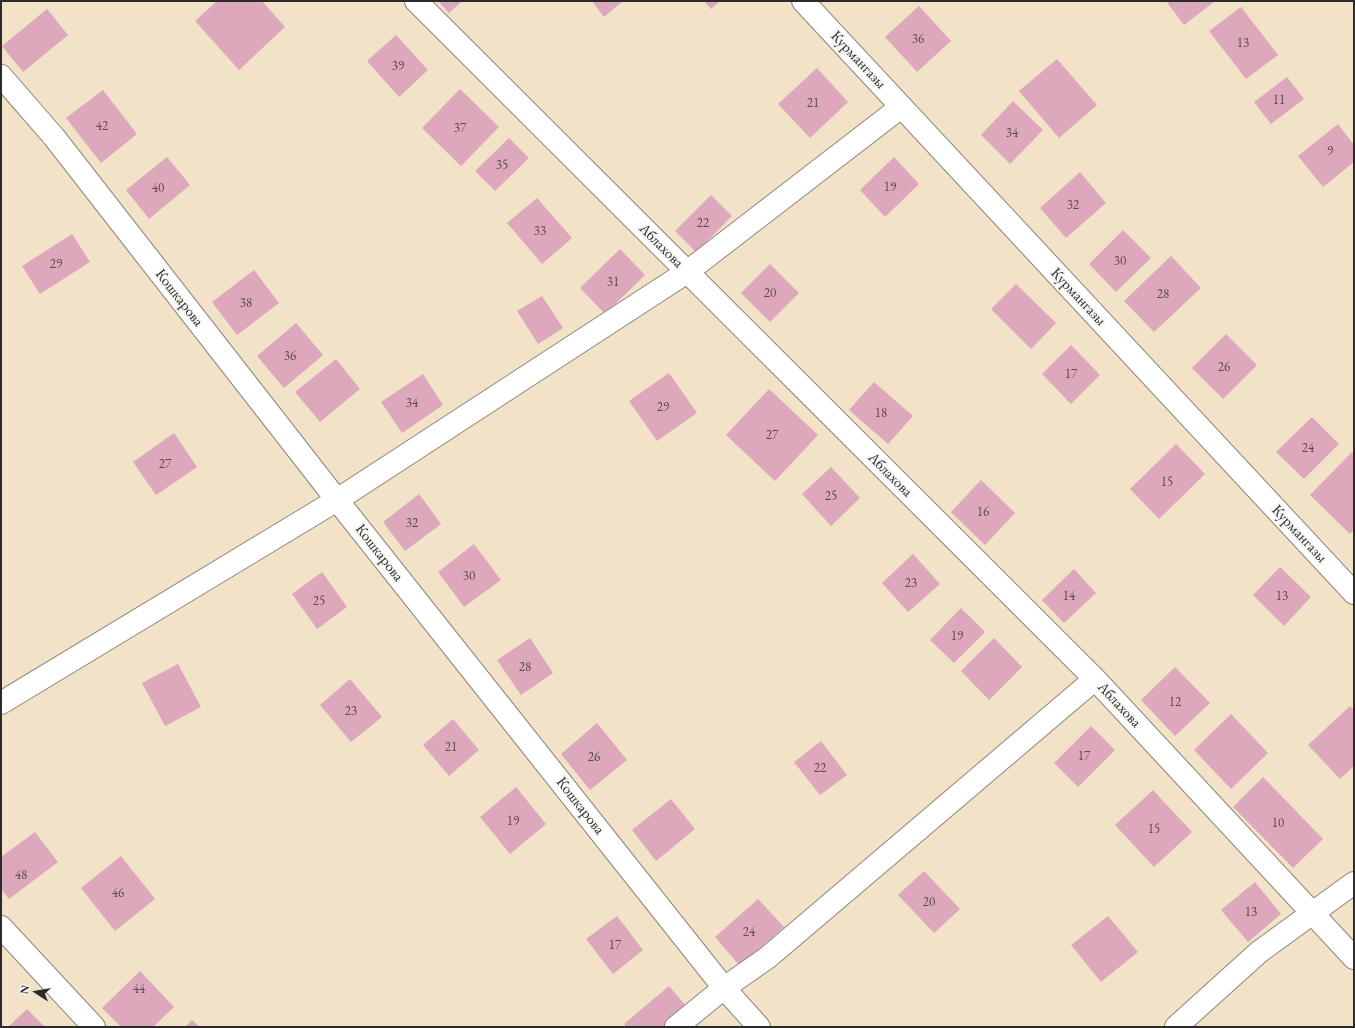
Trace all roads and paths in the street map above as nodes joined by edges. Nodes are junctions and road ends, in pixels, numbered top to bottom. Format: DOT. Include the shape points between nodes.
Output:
graph roads {
  1 [pos="416,1"];
  2 [pos="803,1"];
  3 [pos="1,76"];
  4 [pos="901,107"];
  5 [pos="686,272"];
  6 [pos="337,500"];
  7 [pos="1354,594"];
  8 [pos="1095,679"];
  9 [pos="1,703"];
  10 [pos="1354,883"];
  11 [pos="1312,913"];
  12 [pos="1,927"];
  13 [pos="1354,958"];
  14 [pos="724,988"];
  15 [pos="94,1027"];
  16 [pos="676,1027"];
  17 [pos="759,1027"];
  18 [pos="1176,1027"];
  1 -- 5 [label="street, Аблахова"];
  2 -- 4 [label="street, Курмангазы"];
  3 -- 6 [label="street, Кошкарова" via="54,137"];
  4 -- 5 [label="street"];
  4 -- 7 [label="street, Курмангазы"];
  5 -- 6 [label="street"];
  5 -- 8 [label="street, Аблахова"];
  6 -- 9 [label="street"];
  6 -- 14 [label="street, Кошкарова"];
  8 -- 11 [label="street, Аблахова"];
  8 -- 14 [label="street" via="767,958"];
  10 -- 11 [label="street"];
  11 -- 13 [label="street, Аблахова"];
  11 -- 18 [label="street" via="1259,952"];
  12 -- 15 [label="street"];
  14 -- 16 [label="street"];
  14 -- 17 [label="street, Кошкарова"];
}
